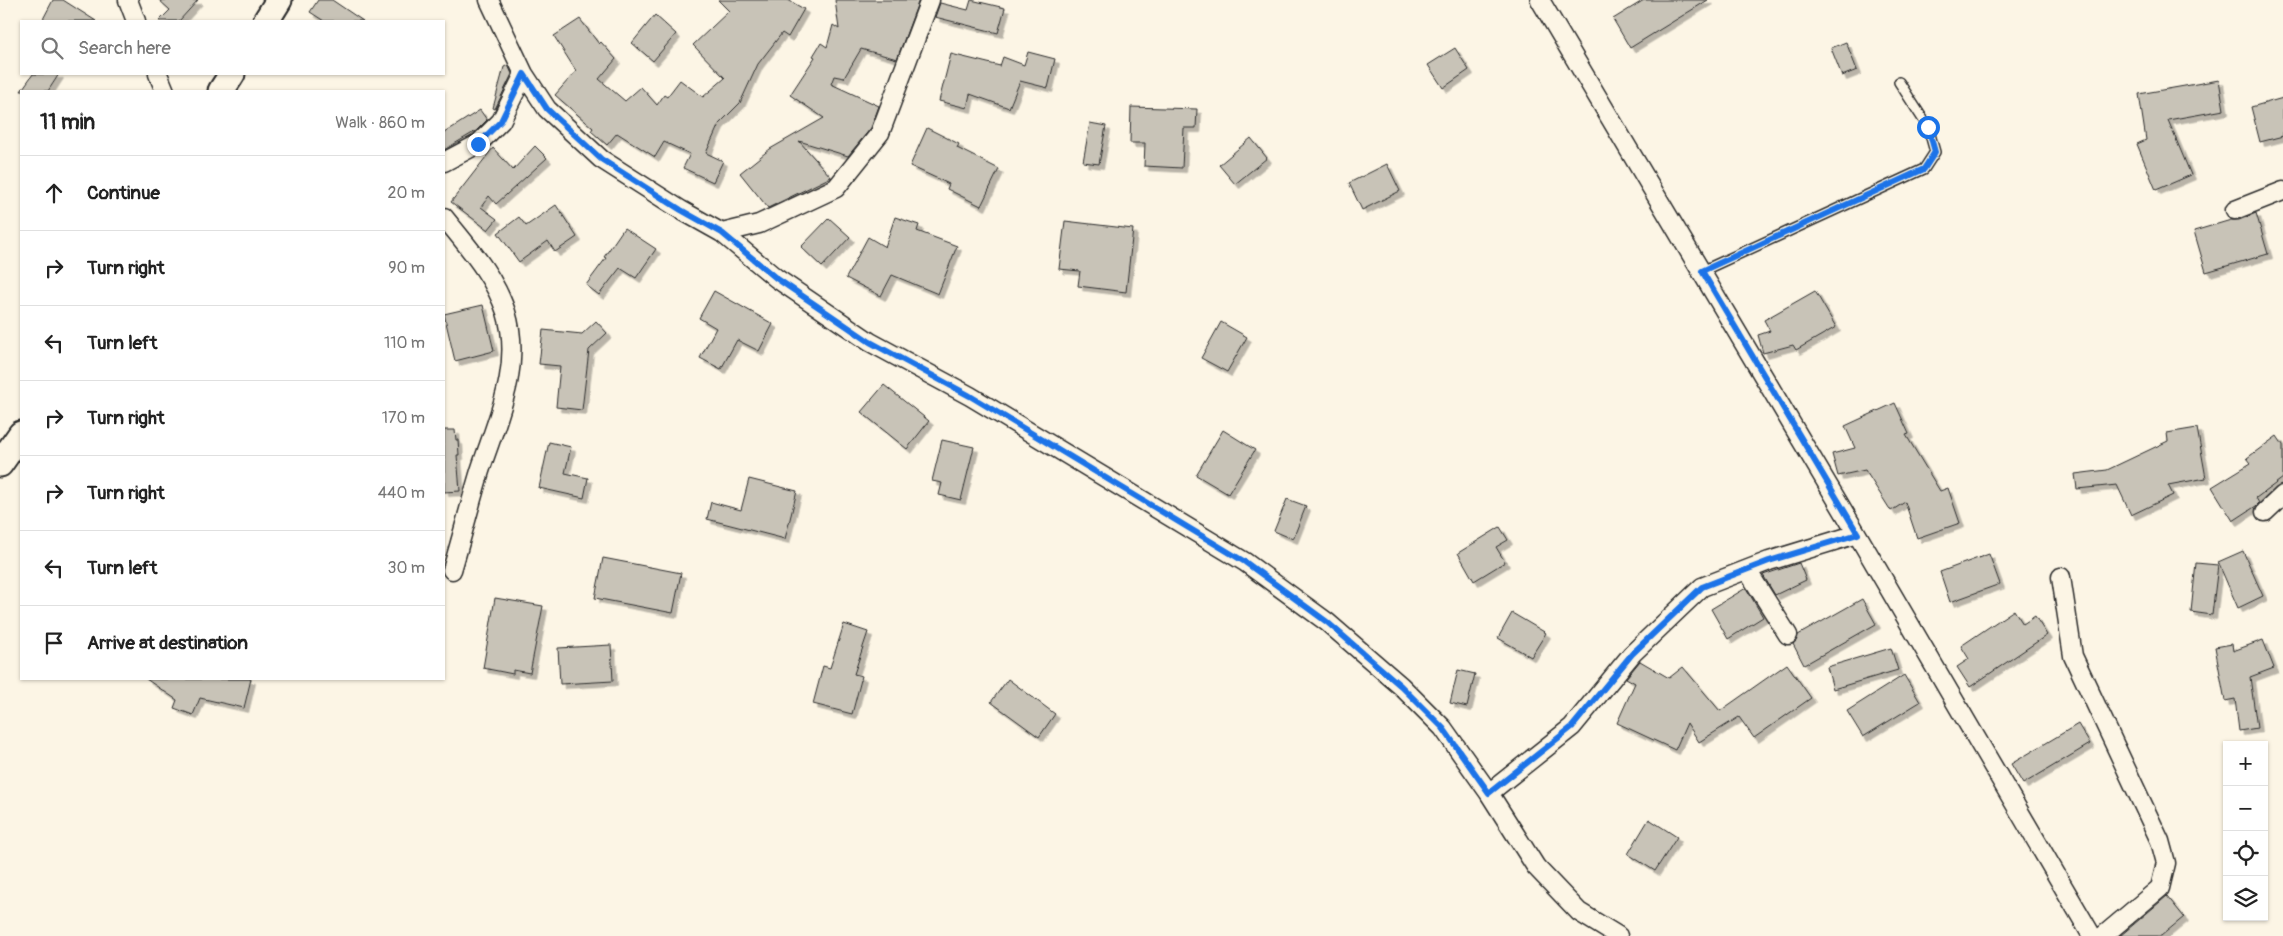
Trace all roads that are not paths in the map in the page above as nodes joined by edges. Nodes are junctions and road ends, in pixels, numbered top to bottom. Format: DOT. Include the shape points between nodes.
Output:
graph roads {
  1 [pos="128,0"];
  2 [pos="279,0"];
  3 [pos="930,0"];
  4 [pos="1540,0"];
  5 [pos="492,2"];
  6 [pos="136,20"];
  7 [pos="267,20"];
  8 [pos="524,74"];
  9 [pos="158,75"];
  10 [pos="231,75"];
  11 [pos="1899,82"];
  12 [pos="165,90"];
  13 [pos="221,90"];
  14 [pos="445,161"];
  15 [pos="2283,191"];
  16 [pos="2235,210"];
  17 [pos="445,218"];
  18 [pos="722,233"];
  19 [pos="1702,271"];
  20 [pos="20,435"];
  21 [pos="0,464"];
  22 [pos="2283,495"];
  23 [pos="2265,512"];
  24 [pos="1858,534"];
  25 [pos="452,570"];
  26 [pos="1747,570"];
  27 [pos="2061,577"];
  28 [pos="1788,635"];
  29 [pos="1489,793"];
  30 [pos="1618,936"];
  31 [pos="2092,936"];
  32 [pos="2103,936"];
  1 -- 6 [label="street"];
  2 -- 7 [label="street"];
  3 -- 18 [label="street" via="880,133 836,188 760,224"];
  4 -- 19 [label="street"];
  5 -- 8 [label="street"];
  8 -- 14 [label="street" via="501,121 478,144"];
  8 -- 18 [label="street" via="547,109 601,159"];
  9 -- 12 [label="street"];
  10 -- 13 [label="street"];
  11 -- 19 [label="lane" via="1928,127 1935,152 1924,169"];
  15 -- 16 [label="street"];
  17 -- 25 [label="street" via="484,267 506,312 513,353 508,386"];
  18 -- 29 [label="street" via="776,278 870,342 970,396 1245,562 1327,622 1401,686 1443,728"];
  19 -- 24 [label="street"];
  20 -- 21 [label="street"];
  22 -- 23 [label="street"];
  24 -- 26 [label="street"];
  24 -- 31 [label="street"];
  26 -- 28 [label="street"];
  26 -- 29 [label="street" via="1702,587 1632,654 1572,727"];
  27 -- 32 [label="street" via="2073,656 2160,841 2166,863 2160,888"];
  29 -- 30 [label="street" via="1536,867 1579,912"];
}
